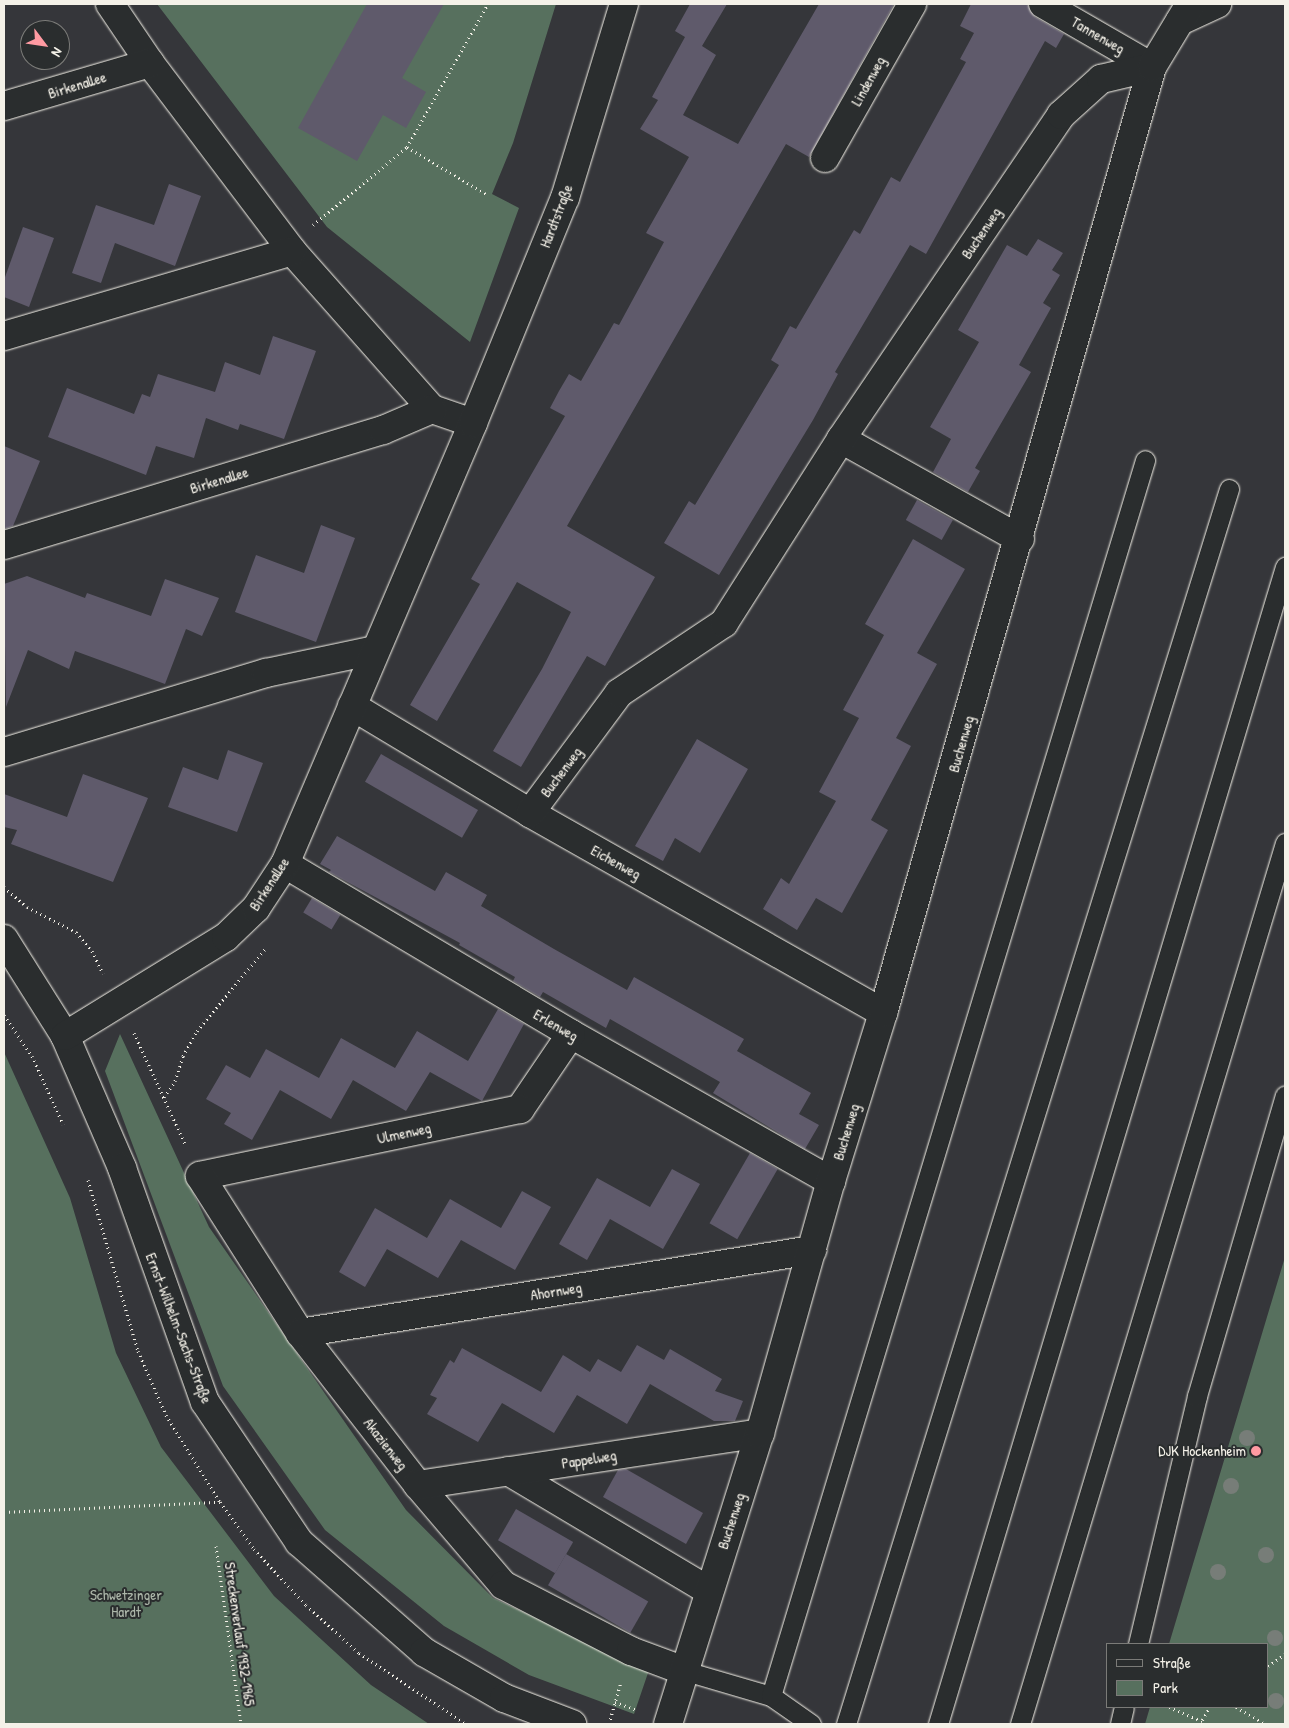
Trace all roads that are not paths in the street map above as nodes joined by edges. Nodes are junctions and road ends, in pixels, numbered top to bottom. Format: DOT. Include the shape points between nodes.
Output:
graph roads {
  1 [pos="110,4"];
  2 [pos="624,4"];
  3 [pos="912,4"];
  4 [pos="1043,4"];
  5 [pos="1217,4"];
  6 [pos="1185,12"];
  7 [pos="150,63"];
  8 [pos="1152,67"];
  9 [pos="4,106"];
  10 [pos="824,158"];
  11 [pos="290,248"];
  12 [pos="4,336"];
  13 [pos="432,409"];
  14 [pos="473,423"];
  15 [pos="842,439"];
  16 [pos="1145,460"];
  17 [pos="1229,490"];
  18 [pos="1020,539"];
  19 [pos="4,545"];
  20 [pos="1285,567"];
  21 [pos="375,650"];
  22 [pos="352,706"];
  23 [pos="4,752"];
  24 [pos="530,814"];
  25 [pos="1285,843"];
  26 [pos="285,864"];
  27 [pos="4,939"];
  28 [pos="883,1013"];
  29 [pos="571,1034"];
  30 [pos="65,1036"];
  31 [pos="1285,1096"];
  32 [pos="200,1176"];
  33 [pos="831,1181"];
  34 [pos="812,1250"];
  35 [pos="300,1333"];
  36 [pos="760,1433"];
  37 [pos="508,1471"];
  38 [pos="418,1485"];
  39 [pos="708,1590"];
  40 [pos="1138,1643"];
  41 [pos="682,1670"];
  42 [pos="771,1696"];
  43 [pos="1124,1708"];
  44 [pos="572,1724"];
  45 [pos="668,1724"];
  46 [pos="811,1724"];
  47 [pos="846,1724"];
  48 [pos="938,1724"];
  49 [pos="1020,1724"];
  50 [pos="1120,1724"];
  1 -- 7 [label="street"];
  2 -- 14 [label="street, Hardtstraße" via="565,198"];
  3 -- 10 [label="street, Lindenweg"];
  4 -- 8 [label="street, Tannenweg"];
  5 -- 6 [label="street"];
  6 -- 8 [label="street, Buchenweg"];
  7 -- 9 [label="street, Birkenallee"];
  7 -- 11 [label="street"];
  8 -- 15 [label="street, Buchenweg" via="1102,79 1061,114"];
  8 -- 18 [label="street, Buchenweg"];
  11 -- 12 [label="street"];
  11 -- 13 [label="street"];
  13 -- 14 [label="street"];
  13 -- 19 [label="street, Birkenallee" via="383,430"];
  14 -- 21 [label="street, Birkenallee"];
  15 -- 18 [label="street"];
  15 -- 24 [label="street, Buchenweg" via="724,623 619,693"];
  16 -- 42 [label="lane"];
  17 -- 47 [label="lane"];
  18 -- 28 [label="street, Buchenweg"];
  20 -- 48 [label="lane"];
  21 -- 22 [label="street, Birkenallee"];
  21 -- 23 [label="street" via="266,673"];
  22 -- 24 [label="street, Eichenweg"];
  22 -- 26 [label="street, Birkenallee"];
  24 -- 28 [label="street, Eichenweg"];
  25 -- 49 [label="lane"];
  26 -- 29 [label="street, Erlenweg"];
  26 -- 30 [label="street, Birkenallee" via="256,908 226,937"];
  27 -- 30 [label="street, Ernst-Wilhelm-Sachs-Straße"];
  28 -- 33 [label="street, Buchenweg"];
  29 -- 32 [label="street, Ulmenweg" via="520,1109"];
  29 -- 33 [label="street, Erlenweg"];
  30 -- 44 [label="street, Ernst-Wilhelm-Sachs-Straße" via="122,1168 205,1402 299,1542 424,1652 504,1698"];
  31 -- 40 [label="lane" via="1196,1396"];
  32 -- 35 [label="street, Akazienweg"];
  33 -- 34 [label="street, Buchenweg"];
  34 -- 35 [label="street, Ahornweg"];
  34 -- 36 [label="street, Buchenweg"];
  35 -- 38 [label="street, Akazienweg"];
  36 -- 37 [label="street, Pappelweg"];
  36 -- 39 [label="street, Buchenweg"];
  37 -- 38 [label="street, Pappelweg"];
  37 -- 39 [label="street"];
  38 -- 41 [label="street, Akazienweg" via="503,1585 631,1651"];
  39 -- 41 [label="street, Buchenweg"];
  41 -- 42 [label="lane"];
  41 -- 45 [label="street, Buchenweg"];
  42 -- 46 [label="lane"];
  43 -- 50 [label="lane"];
}
